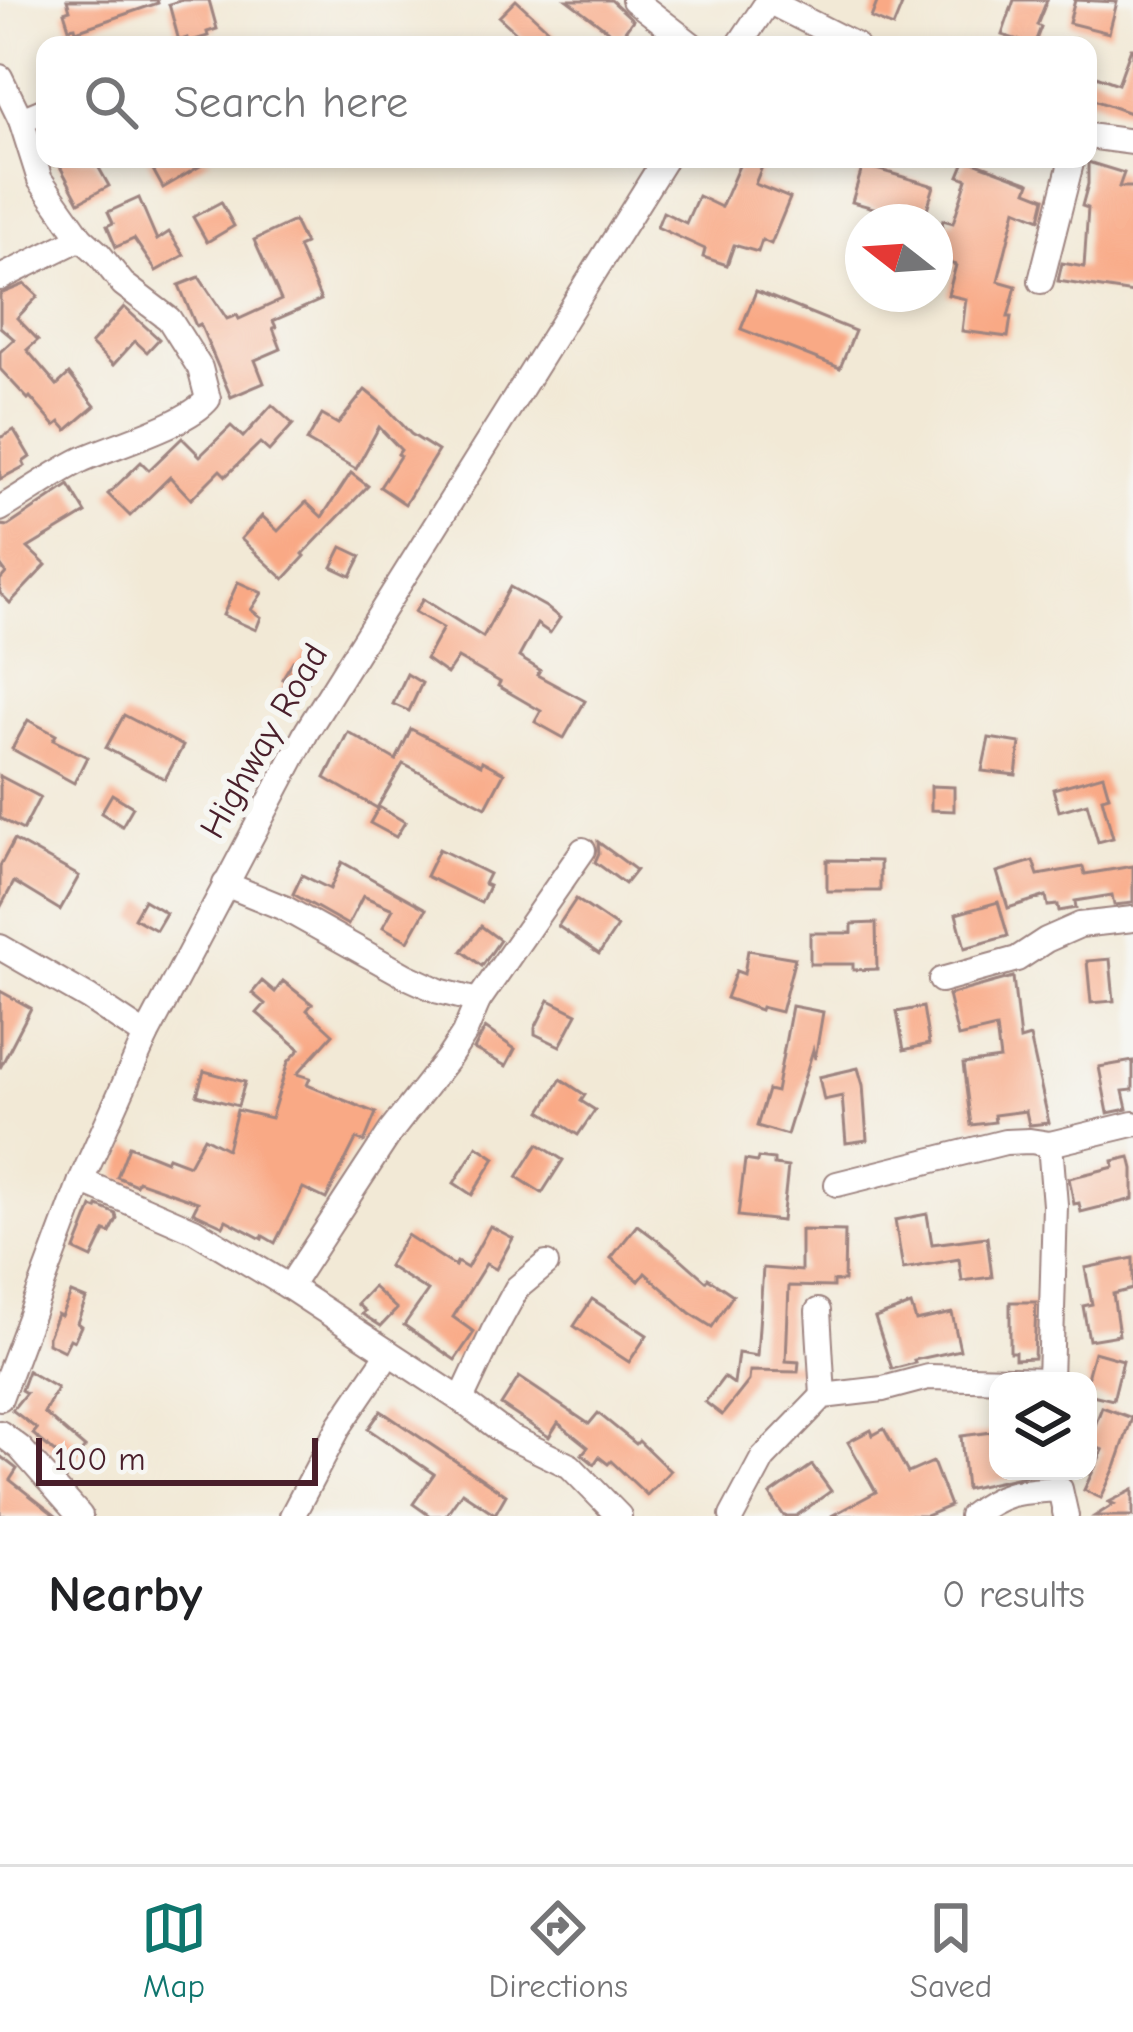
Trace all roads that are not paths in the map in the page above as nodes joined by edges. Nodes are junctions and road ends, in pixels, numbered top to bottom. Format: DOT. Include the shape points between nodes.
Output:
graph roads {
  1 [pos="634,0"];
  2 [pos="769,0"];
  3 [pos="680,36"];
  4 [pos="745,36"];
  5 [pos="838,36"];
  6 [pos="0,77"];
  7 [pos="33,115"];
  8 [pos="1097,137"];
  9 [pos="1133,142"];
  10 [pos="39,168"];
  11 [pos="659,168"];
  12 [pos="1070,168"];
  13 [pos="81,238"];
  14 [pos="0,278"];
  15 [pos="1041,281"];
  16 [pos="0,509"];
  17 [pos="583,850"];
  18 [pos="225,884"];
  19 [pos="1133,919"];
  20 [pos="0,947"];
  21 [pos="941,980"];
  22 [pos="478,1000"];
  23 [pos="146,1036"];
  24 [pos="1133,1124"];
  25 [pos="1050,1144"];
  26 [pos="82,1181"];
  27 [pos="837,1184"];
  28 [pos="546,1264"];
  29 [pos="289,1287"];
  30 [pos="818,1311"];
  31 [pos="389,1353"];
  32 [pos="1050,1372"];
  33 [pos="989,1378"];
  34 [pos="823,1396"];
  35 [pos="0,1398"];
  36 [pos="461,1400"];
  37 [pos="0,1433"];
  38 [pos="1060,1480"];
  39 [pos="80,1516"];
  40 [pos="292,1516"];
  41 [pos="619,1516"];
  42 [pos="732,1516"];
  43 [pos="970,1516"];
  44 [pos="1066,1516"];
  1 -- 3 [label="street"];
  2 -- 4 [label="street"];
  2 -- 5 [label="street"];
  6 -- 7 [label="street"];
  8 -- 9 [label="street"];
  10 -- 13 [label="street"];
  11 -- 18 [label="street, Highway Road" via="307,731"];
  12 -- 15 [label="street"];
  13 -- 14 [label="street"];
  13 -- 16 [label="street" via="169,319 200,368 208,399"];
  17 -- 22 [label="street"];
  18 -- 22 [label="street" via="423,984"];
  18 -- 23 [label="street, Highway Road"];
  19 -- 21 [label="street" via="1080,925 1017,959"];
  20 -- 23 [label="street"];
  22 -- 29 [label="street" via="449,1058"];
  23 -- 26 [label="street, Highway Road"];
  24 -- 25 [label="street"];
  25 -- 27 [label="street" via="1005,1142"];
  25 -- 32 [label="street"];
  26 -- 29 [label="street" via="194,1230"];
  26 -- 35 [label="street, Highway Road"];
  28 -- 36 [label="street" via="517,1288"];
  29 -- 31 [label="street"];
  30 -- 34 [label="street"];
  31 -- 36 [label="street"];
  31 -- 40 [label="street"];
  33 -- 34 [label="street" via="928,1377"];
  34 -- 42 [label="street" via="764,1458"];
  36 -- 41 [label="street" via="510,1437 570,1466"];
  37 -- 39 [label="street"];
  38 -- 43 [label="street" via="994,1498"];
  38 -- 44 [label="street"];
}
